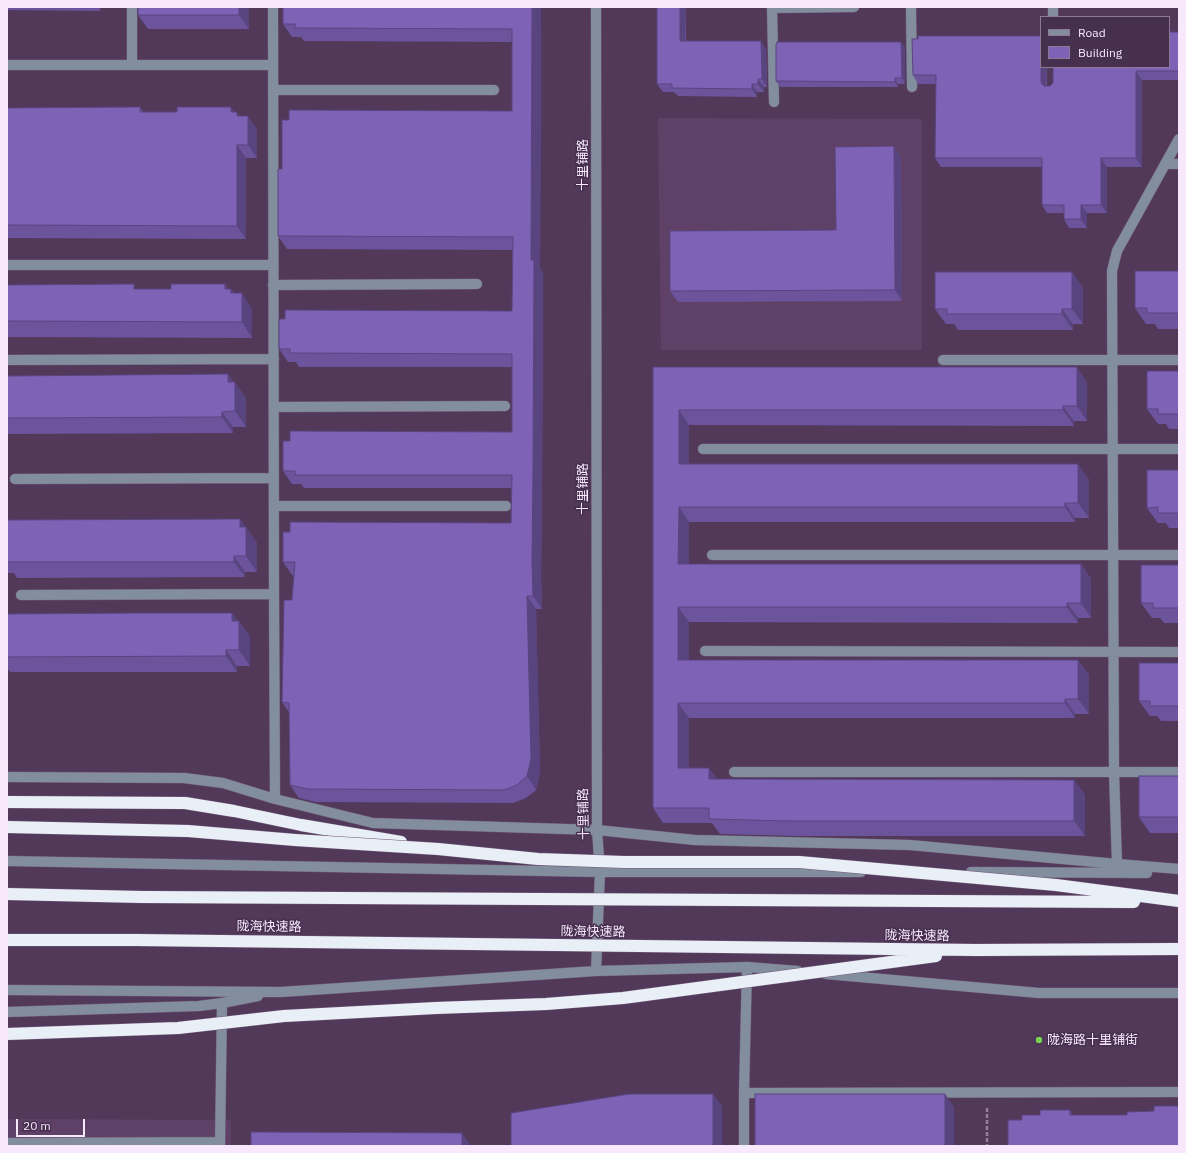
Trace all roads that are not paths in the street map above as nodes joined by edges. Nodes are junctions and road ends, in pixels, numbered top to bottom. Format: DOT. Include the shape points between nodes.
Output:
graph roads {
  1 [pos="132,7"];
  2 [pos="273,7"];
  3 [pos="596,7"];
  4 [pos="772,7"];
  5 [pos="854,7"];
  6 [pos="911,7"];
  7 [pos="7,65"];
  8 [pos="132,65"];
  9 [pos="273,65"];
  10 [pos="912,87"];
  11 [pos="273,90"];
  12 [pos="494,90"];
  13 [pos="774,102"];
  14 [pos="1179,139"];
  15 [pos="1165,164"];
  16 [pos="1179,164"];
  17 [pos="7,265"];
  18 [pos="273,265"];
  19 [pos="477,284"];
  20 [pos="273,285"];
  21 [pos="274,359"];
  22 [pos="7,360"];
  23 [pos="943,360"];
  24 [pos="1112,360"];
  25 [pos="1179,360"];
  26 [pos="505,406"];
  27 [pos="274,407"];
  28 [pos="703,449"];
  29 [pos="1112,449"];
  30 [pos="1179,449"];
  31 [pos="274,478"];
  32 [pos="14,479"];
  33 [pos="274,506"];
  34 [pos="506,506"];
  35 [pos="712,555"];
  36 [pos="1113,555"];
  37 [pos="1179,555"];
  38 [pos="274,594"];
  39 [pos="21,595"];
  40 [pos="705,651"];
  41 [pos="1113,652"];
  42 [pos="1179,652"];
  43 [pos="734,772"];
  44 [pos="1114,772"];
  45 [pos="1179,772"];
  46 [pos="7,777"];
  47 [pos="275,799"];
  48 [pos="7,802"];
  49 [pos="7,827"];
  50 [pos="597,830"];
  51 [pos="438,849"];
  52 [pos="7,861"];
  53 [pos="1117,864"];
  54 [pos="1179,869"];
  55 [pos="600,872"];
  56 [pos="1179,873"];
  57 [pos="7,894"];
  58 [pos="1179,902"];
  59 [pos="7,940"];
  60 [pos="1179,949"];
  61 [pos="975,950"];
  62 [pos="747,967"];
  63 [pos="596,971"];
  64 [pos="7,990"];
  65 [pos="281,992"];
  66 [pos="1179,994"];
  67 [pos="222,1003"];
  68 [pos="7,1012"];
  69 [pos="7,1034"];
  70 [pos="1179,1092"];
  71 [pos="744,1093"];
  72 [pos="7,1143"];
  73 [pos="44,1144"];
  74 [pos="220,1144"];
  75 [pos="744,1146"];
  1 -- 8 [label="street"];
  2 -- 9 [label="street"];
  3 -- 50 [label="street, 十里铺路"];
  4 -- 5 [label="street"];
  4 -- 13 [label="street"];
  6 -- 10 [label="street"];
  7 -- 8 [label="street"];
  8 -- 9 [label="street"];
  9 -- 11 [label="street"];
  11 -- 12 [label="street"];
  11 -- 18 [label="street"];
  14 -- 15 [label="street"];
  15 -- 16 [label="street"];
  15 -- 24 [label="street" via="1117,251 1112,271"];
  17 -- 18 [label="street"];
  18 -- 20 [label="street"];
  19 -- 20 [label="street"];
  20 -- 21 [label="street"];
  21 -- 22 [label="street"];
  21 -- 27 [label="street"];
  23 -- 24 [label="street"];
  24 -- 25 [label="street"];
  24 -- 29 [label="street"];
  26 -- 27 [label="street"];
  27 -- 31 [label="street"];
  28 -- 29 [label="street"];
  29 -- 30 [label="street"];
  29 -- 36 [label="street"];
  31 -- 32 [label="street"];
  31 -- 33 [label="street"];
  33 -- 34 [label="street"];
  33 -- 38 [label="street"];
  35 -- 36 [label="street"];
  36 -- 37 [label="street"];
  36 -- 41 [label="street"];
  38 -- 39 [label="street"];
  38 -- 47 [label="street"];
  40 -- 41 [label="street"];
  41 -- 42 [label="street"];
  41 -- 44 [label="street"];
  43 -- 44 [label="street"];
  44 -- 45 [label="street"];
  44 -- 53 [label="street"];
  46 -- 47 [label="street" via="184,778 223,783"];
  47 -- 50 [label="street" via="373,823"];
  48 -- 51 [label="highway, bridge" via="185,803"];
  49 -- 51 [label="highway, bridge" via="188,831"];
  50 -- 53 [label="street" via="695,840 910,845"];
  50 -- 55 [label="street, 十里铺路"];
  51 -- 58 [label="highway, bridge" via="538,859 624,862 799,862 1056,885"];
  52 -- 55 [label="street"];
  53 -- 54 [label="street"];
  55 -- 56 [label="street"];
  55 -- 63 [label="street, 十里铺路"];
  57 -- 58 [label="highway, bridge" via="142,897"];
  59 -- 61 [label="highway, 陇海快速路, bridge"];
  60 -- 61 [label="highway, 陇海快速路, bridge"];
  61 -- 69 [label="highway, bridge" via="615,999 284,1016 178,1028"];
  62 -- 63 [label="street"];
  62 -- 66 [label="street" via="1039,993"];
  62 -- 71 [label="street"];
  63 -- 65 [label="street"];
  64 -- 65 [label="street"];
  65 -- 67 [label="street"];
  67 -- 68 [label="street" via="177,1007"];
  67 -- 74 [label="street"];
  70 -- 71 [label="street"];
  71 -- 75 [label="street"];
  72 -- 73 [label="street"];
  73 -- 74 [label="street"];
}
